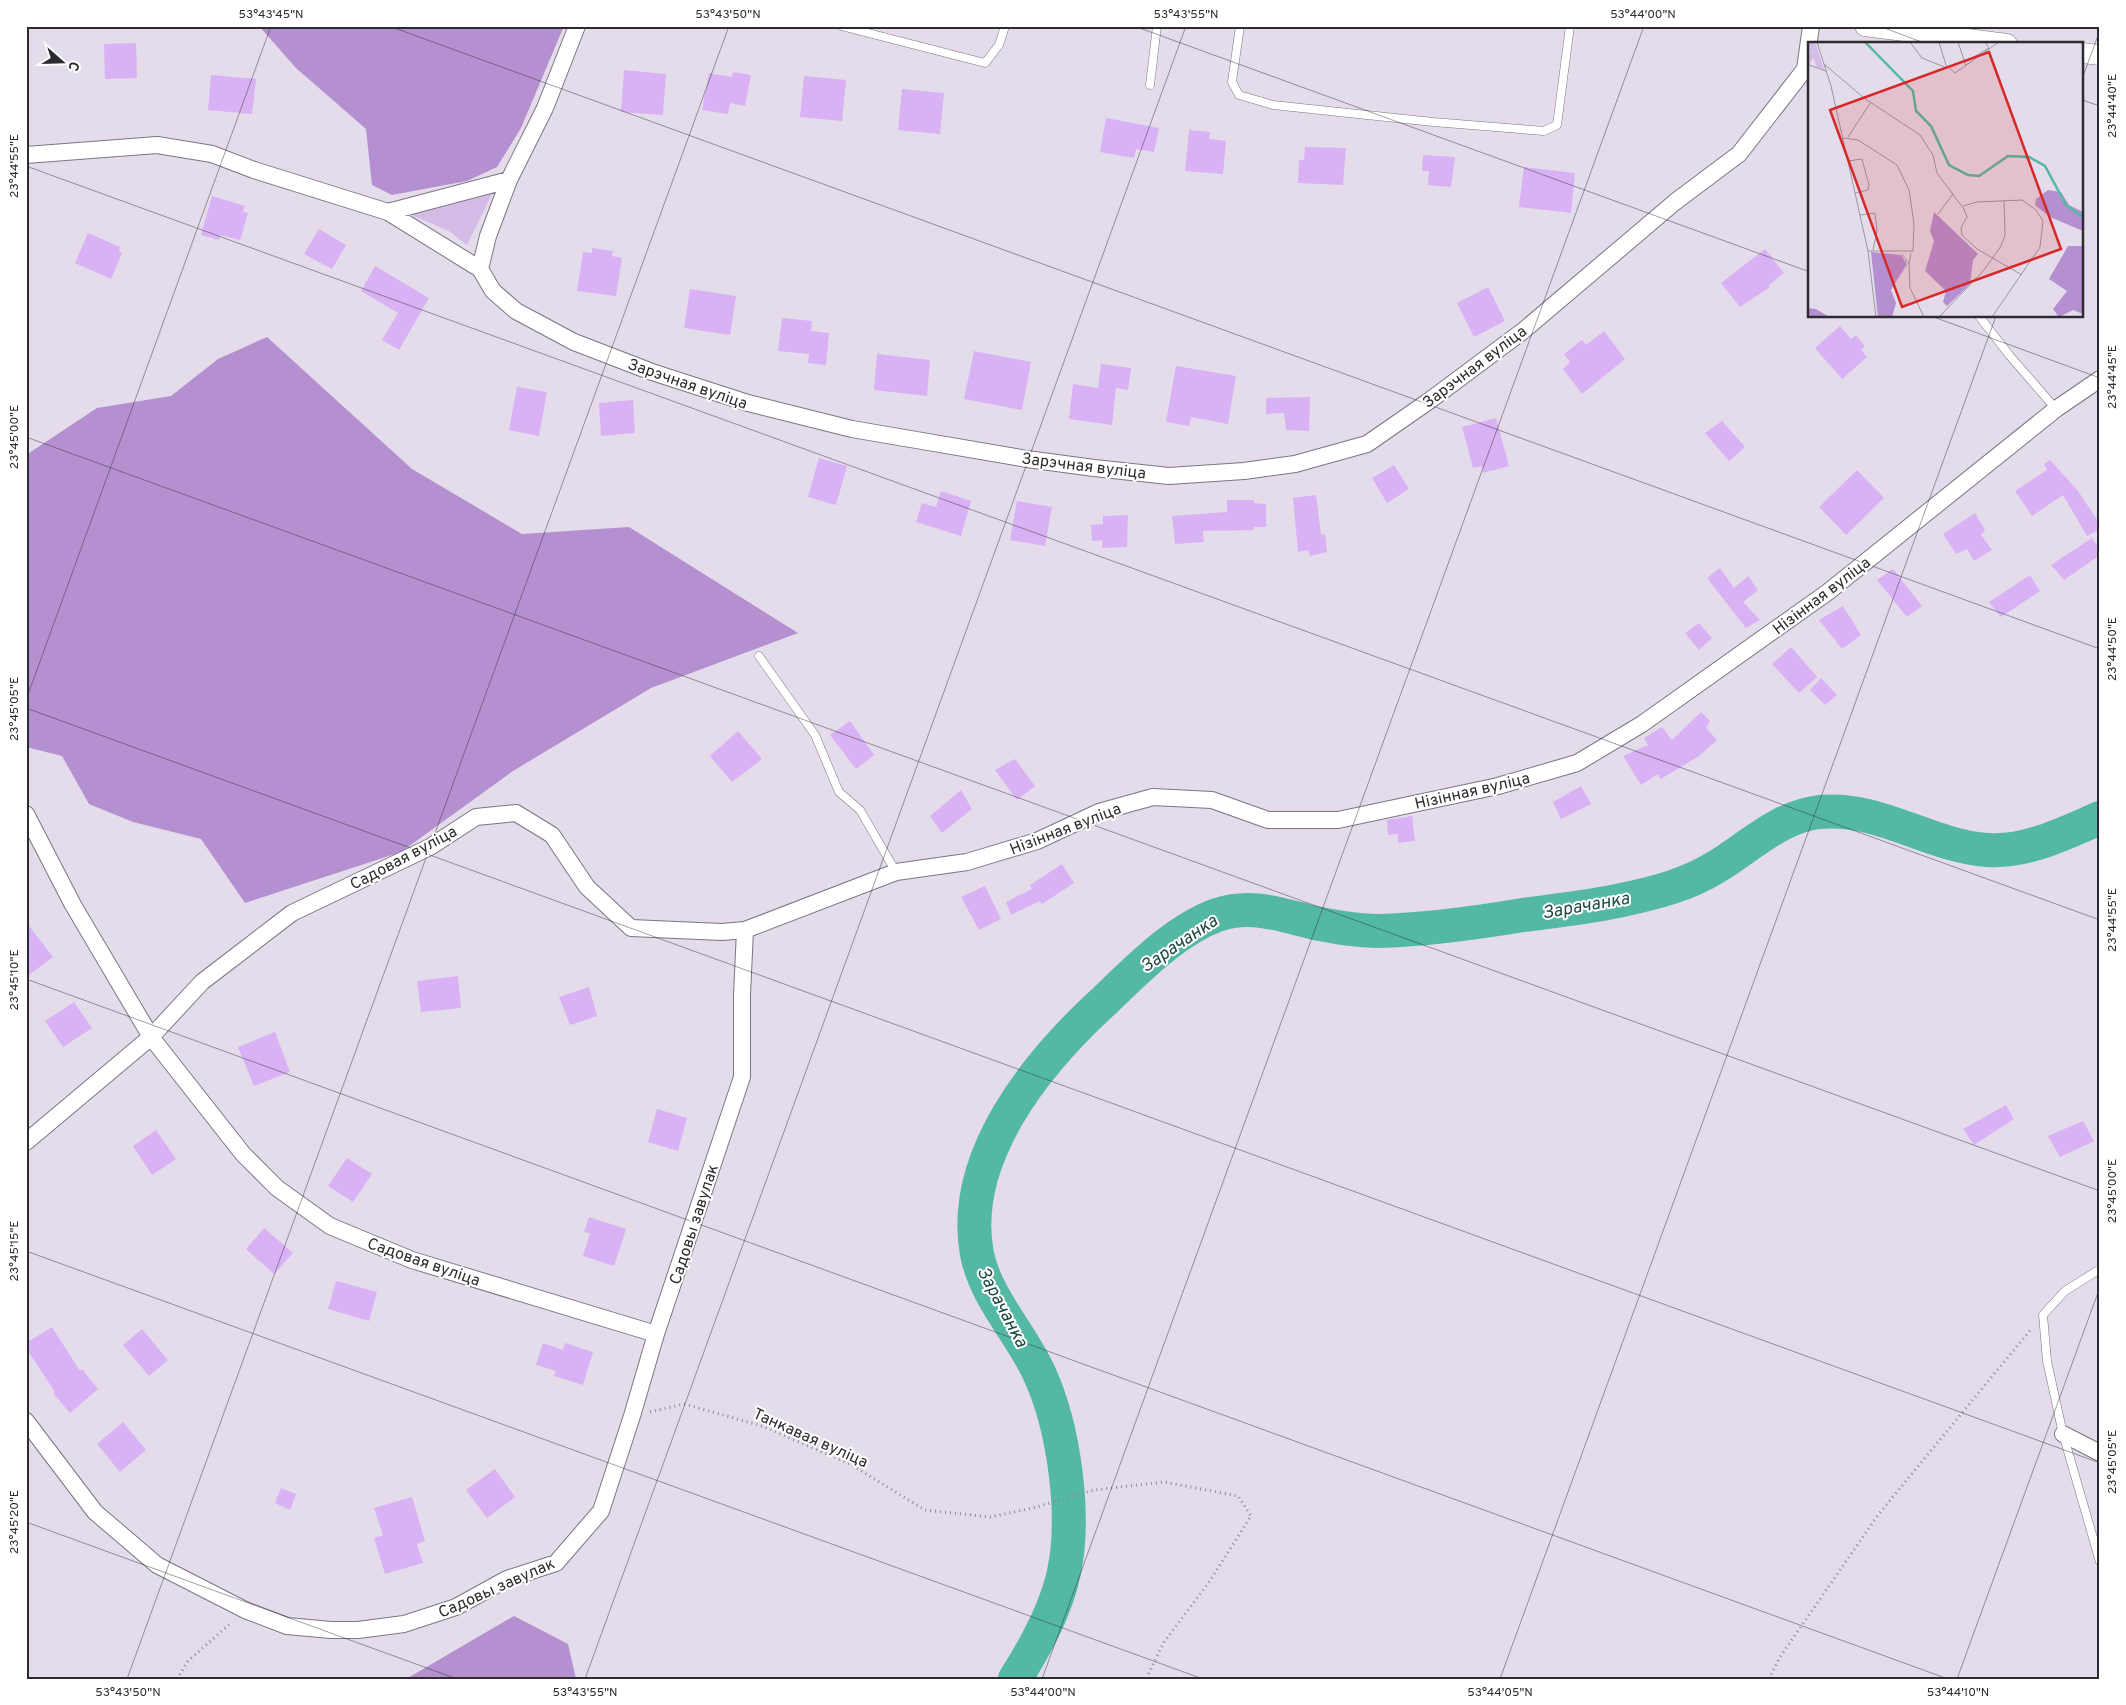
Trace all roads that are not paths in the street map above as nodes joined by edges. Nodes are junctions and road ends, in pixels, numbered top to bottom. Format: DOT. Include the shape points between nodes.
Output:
graph roads {
  1 [pos="577,26"];
  2 [pos="841,26"];
  3 [pos="1005,26"];
  4 [pos="1157,26"];
  5 [pos="1240,26"];
  6 [pos="1570,26"];
  7 [pos="1812,26"];
  8 [pos="1865,26"];
  9 [pos="1810,42"];
  10 [pos="1991,42"];
  11 [pos="2084,53"];
  12 [pos="2100,55"];
  13 [pos="1807,73"];
  14 [pos="1150,85"];
  15 [pos="26,155"];
  16 [pos="509,180"];
  17 [pos="388,212"];
  18 [pos="480,269"];
  19 [pos="1981,318"];
  20 [pos="2100,379"];
  21 [pos="2056,409"];
  22 [pos="759,656"];
  23 [pos="26,814"];
  24 [pos="896,872"];
  25 [pos="745,930"];
  26 [pos="151,1037"];
  27 [pos="26,1142"];
  28 [pos="2100,1268"];
  29 [pos="656,1334"];
  30 [pos="26,1421"];
  31 [pos="2063,1434"];
  32 [pos="2100,1453"];
  33 [pos="2100,1562"];
  1 -- 16 [label="street" via="544,108"];
  2 -- 3 [label="lane" via="985,63 999,45"];
  4 -- 14 [label="lane"];
  5 -- 6 [label="lane" via="1232,82 1239,95 1273,105 1544,130 1557,125"];
  7 -- 9 [label="street, Зарэчная вуліца"];
  8 -- 10 [label="street"];
  11 -- 12 [label="street"];
  13 -- 18 [label="street, Зарэчная вуліца" via="1739,154 1675,202 1523,331 1367,444 1295,464 1169,476 1027,459 795,415 652,372 574,342 516,311 493,291"];
  15 -- 17 [label="street" via="157,145 212,154"];
  16 -- 17 [label="street"];
  16 -- 18 [label="street" via="488,236"];
  17 -- 18 [label="street"];
  19 -- 21 [label="lane"];
  20 -- 21 [label="street, Нізінная вуліца"];
  21 -- 24 [label="street, Нізінная вуліца" via="1828,592 1642,724 1577,763 1498,786 1338,820 1268,820 1212,800 1153,797 1099,812 1037,841 967,862"];
  22 -- 24 [label="lane" via="815,734 839,792 860,810"];
  23 -- 26 [label="street, Садовая вуліца" via="73,905"];
  24 -- 25 [label="street, Нізінная вуліца"];
  25 -- 26 [label="street, Садовая вуліца" via="631,928 587,887 552,835 516,813 476,817 430,847 292,913 202,982"];
  25 -- 29 [label="street, Садовы завулак" via="742,1077"];
  26 -- 27 [label="street"];
  26 -- 29 [label="street, Садовая вуліца" via="243,1154 277,1188 330,1226 412,1260"];
  28 -- 31 [label="lane" via="2065,1291 2043,1315 2047,1361"];
  29 -- 30 [label="street, Садовы завулак" via="601,1511 556,1563 507,1579 456,1607 404,1624 358,1630 287,1626 245,1610 156,1565 95,1512"];
  31 -- 32 [label="street"];
  31 -- 33 [label="lane"];
}
